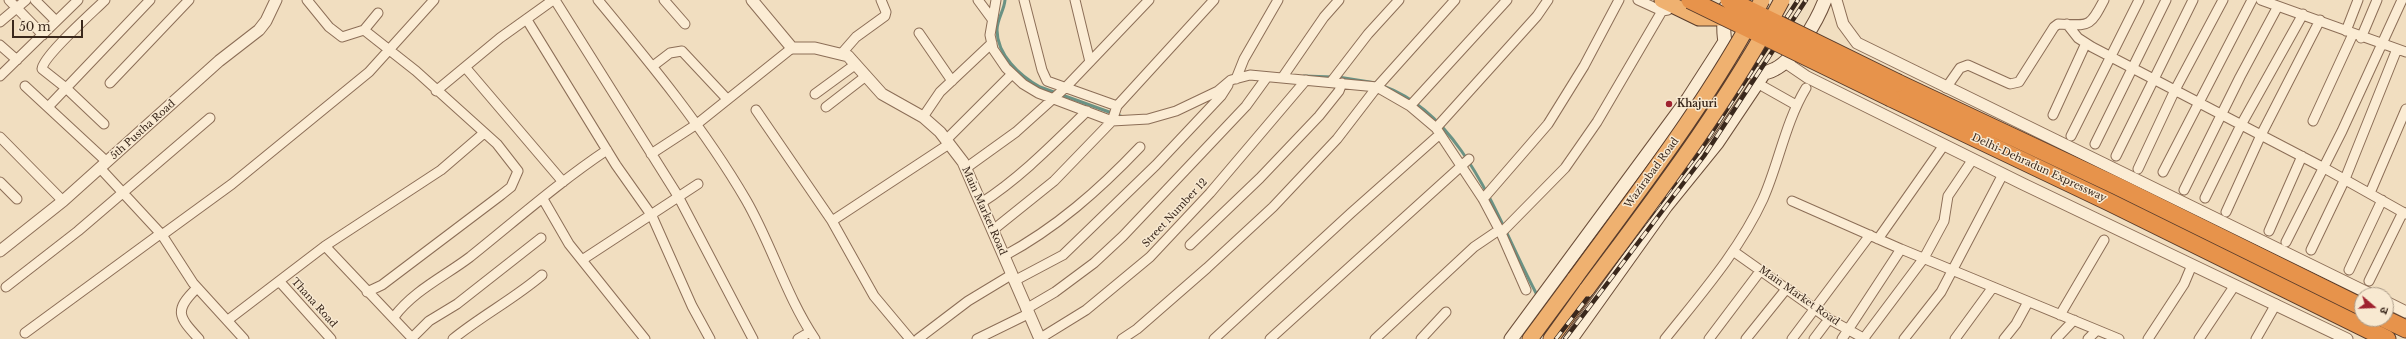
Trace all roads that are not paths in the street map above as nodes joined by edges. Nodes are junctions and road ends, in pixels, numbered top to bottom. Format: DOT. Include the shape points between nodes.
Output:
graph roads {
  1 [pos="9,0"];
  2 [pos="26,0"];
  3 [pos="36,0"];
  4 [pos="78,0"];
  5 [pos="105,0"];
  6 [pos="150,0"];
  7 [pos="189,0"];
  8 [pos="276,0"];
  9 [pos="307,0"];
  10 [pos="434,0"];
  11 [pos="554,0"];
  12 [pos="598,0"];
  13 [pos="664,0"];
  14 [pos="752,0"];
  15 [pos="881,0"];
  16 [pos="978,0"];
  17 [pos="996,0"];
  18 [pos="1024,0"];
  19 [pos="1075,0"];
  20 [pos="1148,0"];
  21 [pos="1214,0"];
  22 [pos="1278,0"];
  23 [pos="1339,0"];
  24 [pos="1398,0"];
  25 [pos="1456,0"];
  26 [pos="1507,0"];
  27 [pos="1548,0"];
  28 [pos="1619,0"];
  29 [pos="1638,0"];
  30 [pos="1727,0"];
  31 [pos="1762,0"];
  32 [pos="1782,0"];
  33 [pos="1825,0"];
  34 [pos="1836,0"];
  35 [pos="2104,0"];
  36 [pos="2139,0"];
  37 [pos="2166,0"];
  38 [pos="2194,0"];
  39 [pos="2223,0"];
  40 [pos="2252,0"];
  41 [pos="2260,0"];
  42 [pos="2358,0"];
  43 [pos="2377,0"];
  44 [pos="2402,0"];
  45 [pos="1683,4"];
  46 [pos="1662,6"];
  47 [pos="2278,6"];
  48 [pos="17,8"];
  49 [pos="378,13"];
  50 [pos="2303,14"];
  51 [pos="1723,18"];
  52 [pos="992,19"];
  53 [pos="527,20"];
  54 [pos="2320,20"];
  55 [pos="56,21"];
  56 [pos="0,22"];
  57 [pos="685,24"];
  58 [pos="2067,24"];
  59 [pos="364,30"];
  60 [pos="919,33"];
  61 [pos="2353,34"];
  62 [pos="42,35"];
  63 [pos="992,43"];
  64 [pos="1724,43"];
  65 [pos="2086,43"];
  66 [pos="0,45"];
  67 [pos="2383,45"];
  68 [pos="792,48"];
  69 [pos="390,49"];
  70 [pos="2402,51"];
  71 [pos="842,53"];
  72 [pos="2110,55"];
  73 [pos="17,60"];
  74 [pos="1090,62"];
  75 [pos="1785,62"];
  76 [pos="856,64"];
  77 [pos="652,66"];
  78 [pos="465,67"];
  79 [pos="2132,68"];
  80 [pos="1012,74"];
  81 [pos="1283,75"];
  82 [pos="0,76"];
  83 [pos="866,76"];
  84 [pos="1235,77"];
  85 [pos="1267,77"];
  86 [pos="1760,78"];
  87 [pos="2154,78"];
  88 [pos="1336,79"];
  89 [pos="1306,80"];
  90 [pos="952,81"];
  91 [pos="110,83"];
  92 [pos="1949,83"];
  93 [pos="1379,85"];
  94 [pos="25,86"];
  95 [pos="66,88"];
  96 [pos="1806,88"];
  97 [pos="2175,90"];
  98 [pos="436,91"];
  99 [pos="1058,93"];
  100 [pos="815,94"];
  101 [pos="727,99"];
  102 [pos="2198,102"];
  103 [pos="1412,104"];
  104 [pos="1796,105"];
  105 [pos="48,107"];
  106 [pos="826,107"];
  107 [pos="2406,109"];
  108 [pos="756,110"];
  109 [pos="1087,111"];
  110 [pos="1679,111"];
  111 [pos="1114,114"];
  112 [pos="2221,114"];
  113 [pos="2053,115"];
  114 [pos="923,117"];
  115 [pos="210,118"];
  116 [pos="2313,121"];
  117 [pos="104,124"];
  118 [pos="697,124"];
  119 [pos="2241,125"];
  120 [pos="1438,128"];
  121 [pos="484,133"];
  122 [pos="2261,135"];
  123 [pos="2071,136"];
  124 [pos="0,137"];
  125 [pos="948,142"];
  126 [pos="2095,144"];
  127 [pos="1944,145"];
  128 [pos="1140,147"];
  129 [pos="1713,148"];
  130 [pos="607,150"];
  131 [pos="651,154"];
  132 [pos="2116,156"];
  133 [pos="2302,156"];
  134 [pos="1973,159"];
  135 [pos="1465,162"];
  136 [pos="103,165"];
  137 [pos="2322,166"];
  138 [pos="966,168"];
  139 [pos="2138,169"];
  140 [pos="2163,172"];
  141 [pos="2003,174"];
  142 [pos="2345,179"];
  143 [pos="0,182"];
  144 [pos="564,182"];
  145 [pos="698,184"];
  146 [pos="2184,190"];
  147 [pos="123,191"];
  148 [pos="2370,193"];
  149 [pos="1487,195"];
  150 [pos="678,196"];
  151 [pos="2205,198"];
  152 [pos="542,199"];
  153 [pos="17,200"];
  154 [pos="2382,200"];
  155 [pos="63,201"];
  156 [pos="1792,201"];
  157 [pos="981,203"];
  158 [pos="2226,212"];
  159 [pos="2404,213"];
  160 [pos="652,216"];
  161 [pos="832,221"];
  162 [pos="993,230"];
  163 [pos="1503,230"];
  164 [pos="2268,231"];
  165 [pos="161,234"];
  166 [pos="1874,237"];
  167 [pos="541,238"];
  168 [pos="2104,240"];
  169 [pos="2286,242"];
  170 [pos="1190,245"];
  171 [pos="325,246"];
  172 [pos="1902,249"];
  173 [pos="2311,250"];
  174 [pos="0,251"];
  175 [pos="1733,251"];
  176 [pos="1004,256"];
  177 [pos="1924,258"];
  178 [pos="582,260"];
  179 [pos="2192,265"];
  180 [pos="1761,270"];
  181 [pos="1953,270"];
  182 [pos="2348,270"];
  183 [pos="542,276"];
  184 [pos="1013,278"];
  185 [pos="280,282"];
  186 [pos="2369,282"];
  187 [pos="2235,285"];
  188 [pos="6,287"];
  189 [pos="1993,287"];
  190 [pos="2356,287"];
  191 [pos="197,288"];
  192 [pos="1787,288"];
  193 [pos="1526,290"];
  194 [pos="367,292"];
  195 [pos="2028,302"];
  196 [pos="2354,303"];
  197 [pos="2276,304"];
  198 [pos="2394,306"];
  199 [pos="1816,309"];
  200 [pos="1027,311"];
  201 [pos="1446,312"];
  202 [pos="2406,312"];
  203 [pos="2060,314"];
  204 [pos="394,317"];
  205 [pos="1829,319"];
  206 [pos="228,320"];
  207 [pos="2074,320"];
  208 [pos="2394,323"];
  209 [pos="2406,329"];
  210 [pos="1850,330"];
  211 [pos="2097,330"];
  212 [pos="25,333"];
  213 [pos="812,335"];
  214 [pos="329,338"];
  215 [pos="413,338"];
  216 [pos="2114,338"];
  217 [pos="199,339"];
  218 [pos="244,339"];
  219 [pos="453,339"];
  220 [pos="645,339"];
  221 [pos="710,339"];
  222 [pos="752,339"];
  223 [pos="798,339"];
  224 [pos="910,339"];
  225 [pos="918,339"];
  226 [pos="977,339"];
  227 [pos="1039,339"];
  228 [pos="1122,339"];
  229 [pos="1214,339"];
  230 [pos="1270,339"];
  231 [pos="1375,339"];
  232 [pos="1420,339"];
  233 [pos="1510,339"];
  234 [pos="1530,339"];
  235 [pos="1551,339"];
  236 [pos="1571,339"];
  237 [pos="1665,339"];
  238 [pos="1709,339"];
  239 [pos="1746,339"];
  240 [pos="1792,339"];
  241 [pos="1814,339"];
  242 [pos="1842,339"];
  243 [pos="1864,339"];
  244 [pos="1904,339"];
  245 [pos="1955,339"];
  246 [pos="2004,339"];
  247 [pos="2056,339"];
  248 [pos="2088,339"];
  249 [pos="2148,339"];
  250 [pos="2199,339"];
  251 [pos="2256,339"];
  252 [pos="2347,339"];
  253 [pos="2387,339"];
  1 -- 48 [label="street"];
  2 -- 48 [label="street"];
  3 -- 55 [label="street"];
  4 -- 55 [label="street"];
  5 -- 95 [label="street" via="43,65 42,69 47,74"];
  6 -- 95 [label="street"];
  7 -- 91 [label="street"];
  8 -- 136 [label="street, 5th Pustha Road" via="259,30 219,61"];
  9 -- 59 [label="street" via="329,27 342,37"];
  10 -- 69 [label="street"];
  11 -- 53 [label="street"];
  11 -- 131 [label="street"];
  12 -- 77 [label="street"];
  13 -- 57 [label="street"];
  14 -- 68 [label="street"];
  15 -- 71 [label="street" via="885,16 856,37"];
  16 -- 52 [label="street"];
  17 -- 52 [label="street"];
  18 -- 99 [label="street" via="1045,78"];
  19 -- 74 [label="street"];
  20 -- 74 [label="street"];
  21 -- 111 [label="street"];
  22 -- 84 [label="street"];
  23 -- 81 [label="street"];
  24 -- 88 [label="street"];
  25 -- 93 [label="street"];
  26 -- 103 [label="street"];
  27 -- 120 [label="street" via="1537,16"];
  28 -- 149 [label="street" via="1584,66 1548,124"];
  29 -- 46 [label="street"];
  30 -- 51 [label="main road"];
  30 -- 196 [label="highway, Delhi-Dehradun Expressway, bridge"];
  31 -- 234 [label="highway, Wazirabad Road, bridge" via="1740,42 1674,144"];
  32 -- 235 [label="highway, Wazirabad Road, bridge" via="1753,55 1689,153"];
  33 -- 75 [label="main road" via="1813,25"];
  34 -- 92 [label="street" via="1843,24 1857,43"];
  35 -- 58 [label="street" via="2094,20 2082,25"];
  36 -- 72 [label="street"];
  37 -- 79 [label="street"];
  38 -- 87 [label="street"];
  39 -- 97 [label="street"];
  40 -- 102 [label="street"];
  41 -- 47 [label="street"];
  42 -- 61 [label="street"];
  43 -- 61 [label="street"];
  44 -- 67 [label="street"];
  45 -- 46 [label="highway"];
  45 -- 51 [label="highway" via="1699,18"];
  45 -- 253 [label="highway, Delhi-Dehradun Expressway, bridge" via="2109,202"];
  46 -- 163 [label="street" via="1597,122 1565,168"];
  47 -- 50 [label="street"];
  47 -- 112 [label="street"];
  48 -- 56 [label="street"];
  48 -- 62 [label="street"];
  49 -- 59 [label="street"];
  50 -- 54 [label="street"];
  50 -- 119 [label="street"];
  51 -- 64 [label="main road"];
  52 -- 63 [label="street"];
  53 -- 78 [label="street"];
  53 -- 130 [label="street"];
  54 -- 61 [label="street"];
  54 -- 122 [label="street"];
  55 -- 62 [label="street"];
  58 -- 65 [label="street" via="2076,36"];
  58 -- 92 [label="street" via="2058,24 2054,27 2024,78 2015,85 1972,65 1960,68"];
  59 -- 69 [label="street"];
  60 -- 90 [label="street"];
  61 -- 67 [label="street"];
  61 -- 116 [label="street"];
  62 -- 73 [label="street"];
  63 -- 80 [label="street" via="993,49"];
  63 -- 90 [label="street"];
  64 -- 86 [label="main road" via="1727,52 1738,66"];
  64 -- 110 [label="main road, Wazirabad Road"];
  65 -- 72 [label="street"];
  65 -- 113 [label="street"];
  66 -- 73 [label="street"];
  67 -- 70 [label="street"];
  67 -- 137 [label="street"];
  68 -- 71 [label="street, Main Market Road" via="815,48"];
  68 -- 101 [label="street"];
  69 -- 98 [label="street"];
  69 -- 165 [label="street" via="369,72 232,184"];
  70 -- 142 [label="street"];
  71 -- 76 [label="street, Main Market Road"];
  72 -- 79 [label="street"];
  72 -- 123 [label="street"];
  73 -- 82 [label="street"];
  74 -- 99 [label="street"];
  75 -- 86 [label="main road"];
  75 -- 127 [label="street" via="1807,77"];
  76 -- 83 [label="street, Main Market Road"];
  76 -- 100 [label="street"];
  77 -- 101 [label="street" via="670,53 682,51"];
  77 -- 118 [label="street"];
  78 -- 98 [label="street"];
  78 -- 144 [label="street"];
  79 -- 87 [label="street"];
  79 -- 126 [label="street"];
  80 -- 99 [label="street" via="1023,84"];
  80 -- 125 [label="street"];
  81 -- 85 [label="street"];
  81 -- 89 [label="street"];
  83 -- 106 [label="street"];
  83 -- 114 [label="street, Main Market Road" via="888,98"];
  84 -- 85 [label="street"];
  84 -- 111 [label="street" via="1218,91 1176,111 1148,119"];
  84 -- 184 [label="street" via="1221,96 1161,160 1074,246 1063,255"];
  85 -- 200 [label="street" via="1246,106 1123,236 1094,263"];
  86 -- 104 [label="street"];
  86 -- 129 [label="main road"];
  87 -- 97 [label="street"];
  87 -- 132 [label="street"];
  88 -- 89 [label="street"];
  88 -- 93 [label="street"];
  88 -- 170 [label="street" via="1339,91 1319,116 1260,178"];
  89 -- 227 [label="street, Street Number 12" via="1210,193 1150,257 1086,310"];
  90 -- 114 [label="street" via="940,92"];
  92 -- 190 [label="street"];
  93 -- 103 [label="street"];
  93 -- 228 [label="street" via="1337,139 1273,207 1208,268"];
  94 -- 105 [label="street"];
  95 -- 105 [label="street"];
  95 -- 117 [label="street"];
  96 -- 104 [label="street"];
  97 -- 102 [label="street"];
  97 -- 139 [label="street"];
  98 -- 121 [label="street"];
  99 -- 109 [label="street"];
  99 -- 111 [label="street"];
  99 -- 138 [label="street" via="1016,132"];
  101 -- 118 [label="street"];
  102 -- 112 [label="street"];
  102 -- 140 [label="street"];
  103 -- 120 [label="street"];
  104 -- 175 [label="street" via="1763,199"];
  105 -- 136 [label="street"];
  107 -- 148 [label="street"];
  108 -- 161 [label="street"];
  109 -- 111 [label="street"];
  109 -- 157 [label="street" via="1034,162 1000,191"];
  110 -- 129 [label="main road" via="1674,126 1685,147 1693,152"];
  110 -- 233 [label="main road, Wazirabad Road"];
  111 -- 162 [label="street" via="1054,181"];
  112 -- 119 [label="street"];
  112 -- 146 [label="street"];
  114 -- 125 [label="street, Main Market Road"];
  115 -- 147 [label="street"];
  118 -- 131 [label="street"];
  118 -- 213 [label="street" via="746,202"];
  119 -- 122 [label="street"];
  119 -- 151 [label="street"];
  120 -- 135 [label="street"];
  120 -- 229 [label="street" via="1351,213"];
  121 -- 171 [label="street" via="441,170"];
  121 -- 194 [label="street" via="518,171 510,187 382,285"];
  122 -- 133 [label="street"];
  122 -- 158 [label="street"];
  124 -- 155 [label="street"];
  125 -- 138 [label="street, Main Market Road"];
  125 -- 161 [label="street"];
  127 -- 134 [label="street"];
  127 -- 166 [label="street"];
  128 -- 176 [label="street" via="1072,211 1029,243"];
  129 -- 236 [label="main road" via="1666,206"];
  130 -- 144 [label="street"];
  130 -- 160 [label="street"];
  131 -- 150 [label="street"];
  133 -- 137 [label="street"];
  133 -- 164 [label="street"];
  134 -- 141 [label="street"];
  134 -- 177 [label="street" via="1948,196 1944,221"];
  135 -- 149 [label="street"];
  135 -- 230 [label="street"];
  136 -- 147 [label="street"];
  136 -- 155 [label="street, 5th Pustha Road"];
  137 -- 142 [label="street"];
  137 -- 169 [label="street"];
  138 -- 157 [label="street, Main Market Road"];
  141 -- 179 [label="street"];
  141 -- 181 [label="street"];
  142 -- 148 [label="street"];
  142 -- 173 [label="street"];
  143 -- 153 [label="street"];
  144 -- 152 [label="street"];
  145 -- 150 [label="street"];
  147 -- 165 [label="street"];
  147 -- 188 [label="street" via="78,231"];
  148 -- 154 [label="street"];
  149 -- 163 [label="street"];
  150 -- 160 [label="street"];
  150 -- 222 [label="street"];
  152 -- 178 [label="street" via="568,244"];
  152 -- 204 [label="street" via="468,258 407,302"];
  154 -- 159 [label="street"];
  154 -- 182 [label="street"];
  155 -- 174 [label="street, 5th Pustha Road"];
  156 -- 166 [label="street"];
  157 -- 162 [label="street, Main Market Road"];
  159 -- 186 [label="street"];
  160 -- 178 [label="street"];
  160 -- 221 [label="street" via="692,306"];
  161 -- 224 [label="street" via="874,296"];
  162 -- 176 [label="street, Main Market Road"];
  163 -- 193 [label="street"];
  163 -- 231 [label="street" via="1474,247"];
  165 -- 191 [label="street"];
  165 -- 212 [label="street"];
  166 -- 172 [label="street"];
  166 -- 199 [label="street"];
  167 -- 215 [label="street" via="457,304 429,321"];
  168 -- 203 [label="street"];
  171 -- 185 [label="street"];
  171 -- 194 [label="street"];
  172 -- 177 [label="street"];
  172 -- 210 [label="street"];
  175 -- 180 [label="street, Main Market Road"];
  175 -- 237 [label="street"];
  176 -- 184 [label="street, Main Market Road"];
  177 -- 181 [label="street"];
  177 -- 243 [label="street"];
  178 -- 220 [label="street"];
  179 -- 187 [label="street"];
  179 -- 249 [label="street" via="2184,284"];
  180 -- 192 [label="street, Main Market Road"];
  180 -- 238 [label="street"];
  181 -- 189 [label="street"];
  181 -- 244 [label="street" via="1937,299"];
  183 -- 219 [label="street"];
  184 -- 200 [label="street, Main Market Road"];
  184 -- 225 [label="street" via="968,301"];
  185 -- 206 [label="street"];
  185 -- 214 [label="street, Thana Road"];
  187 -- 197 [label="street"];
  187 -- 250 [label="street"];
  189 -- 195 [label="street"];
  189 -- 245 [label="street"];
  191 -- 206 [label="street"];
  191 -- 217 [label="street" via="186,299 180,312 182,320"];
  192 -- 199 [label="street, Main Market Road"];
  192 -- 239 [label="street"];
  194 -- 204 [label="street"];
  195 -- 203 [label="street"];
  195 -- 246 [label="street"];
  197 -- 251 [label="street"];
  197 -- 252 [label="street"];
  198 -- 202 [label="street"];
  199 -- 205 [label="street, Main Market Road"];
  199 -- 240 [label="street"];
  200 -- 226 [label="street"];
  200 -- 227 [label="street, Main Market Road"];
  201 -- 232 [label="street"];
  203 -- 207 [label="street"];
  204 -- 215 [label="street"];
  205 -- 210 [label="street, Main Market Road"];
  205 -- 241 [label="street"];
  206 -- 218 [label="street"];
  207 -- 211 [label="street"];
  207 -- 247 [label="street"];
  208 -- 209 [label="highway"];
  210 -- 242 [label="street"];
  210 -- 243 [label="street, Main Market Road"];
  211 -- 216 [label="street"];
  211 -- 248 [label="street"];
  213 -- 223 [label="street"];
}
